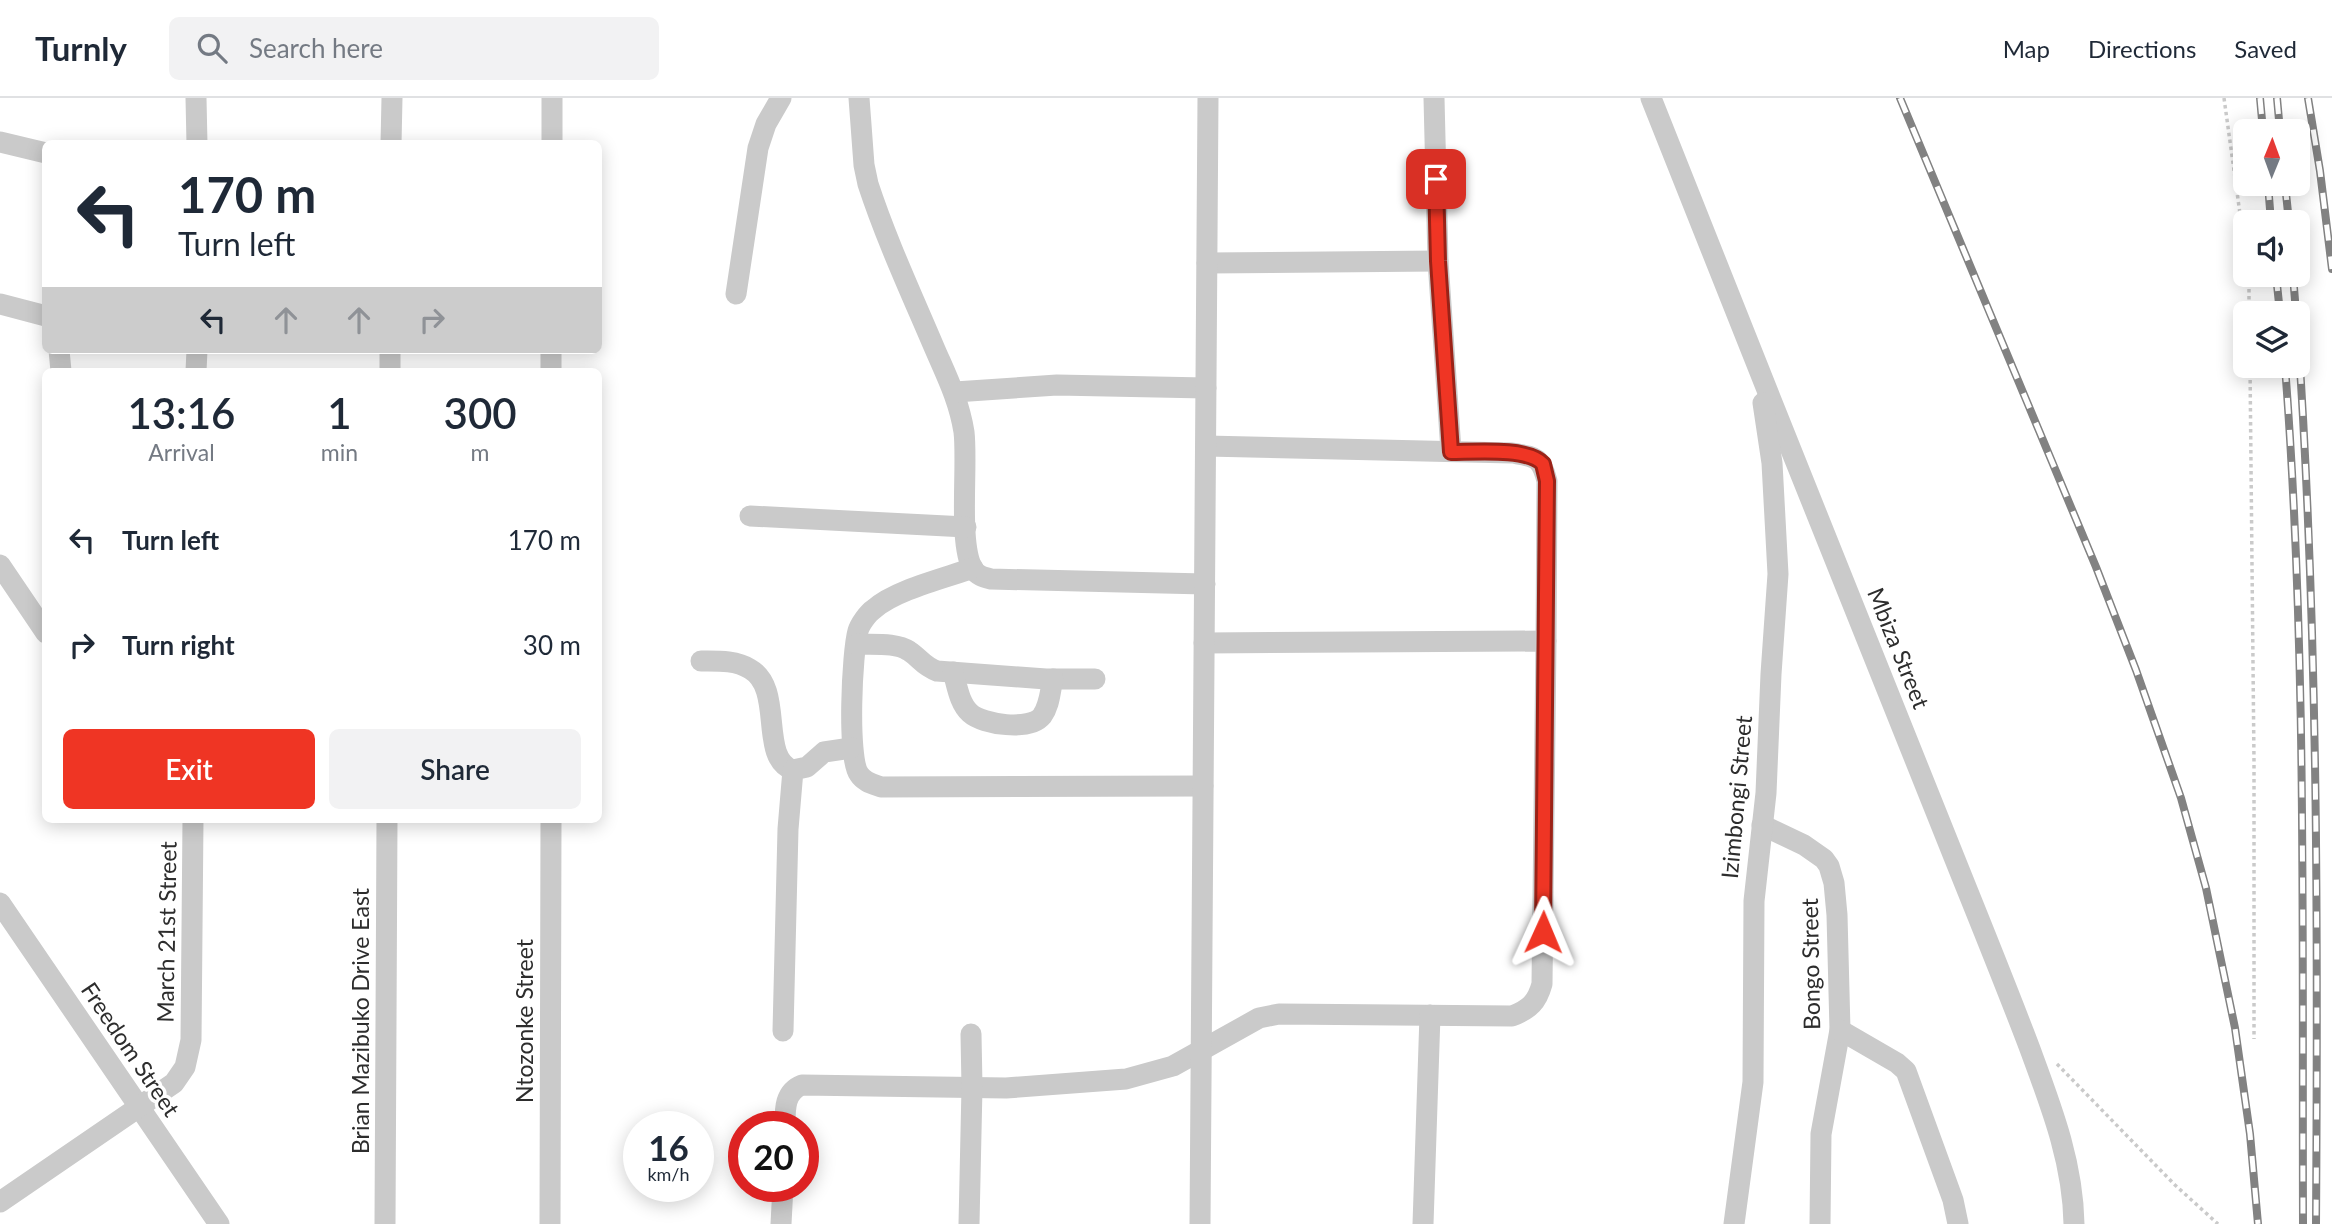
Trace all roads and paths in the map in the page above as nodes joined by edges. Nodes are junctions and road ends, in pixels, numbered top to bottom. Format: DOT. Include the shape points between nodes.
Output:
graph roads {
  1 [pos="196,98"];
  2 [pos="391,98"];
  3 [pos="552,98"];
  4 [pos="780,98"];
  5 [pos="859,98"];
  6 [pos="1209,98"];
  7 [pos="1434,98"];
  8 [pos="1651,98"];
  9 [pos="2224,98"];
  10 [pos="197,140"];
  11 [pos="391,140"];
  12 [pos="552,140"];
  13 [pos="0,142"];
  14 [pos="42,152"];
  15 [pos="2239,210"];
  16 [pos="1438,261"];
  17 [pos="1207,263"];
  18 [pos="736,293"];
  19 [pos="0,304"];
  20 [pos="42,315"];
  21 [pos="1759,374"];
  22 [pos="2250,378"];
  23 [pos="1206,388"];
  24 [pos="955,392"];
  25 [pos="1206,446"];
  26 [pos="1451,452"];
  27 [pos="750,516"];
  28 [pos="966,527"];
  29 [pos="0,565"];
  30 [pos="973,568"];
  31 [pos="1205,584"];
  32 [pos="42,627"];
  33 [pos="1546,641"];
  34 [pos="1204,643"];
  35 [pos="857,644"];
  36 [pos="701,662"];
  37 [pos="953,672"];
  38 [pos="1053,679"];
  39 [pos="1095,679"];
  40 [pos="851,748"];
  41 [pos="793,771"];
  42 [pos="1203,786"];
  43 [pos="193,823"];
  44 [pos="387,823"];
  45 [pos="551,823"];
  46 [pos="1762,825"];
  47 [pos="0,903"];
  48 [pos="1430,1015"];
  49 [pos="1840,1030"];
  50 [pos="783,1031"];
  51 [pos="971,1034"];
  52 [pos="2254,1040"];
  53 [pos="1201,1052"];
  54 [pos="2051,1058"];
  55 [pos="972,1087"];
  56 [pos="139,1108"];
  57 [pos="785,1111"];
  58 [pos="0,1202"];
  59 [pos="782,1202"];
  60 [pos="219,1224"];
  61 [pos="385,1224"];
  62 [pos="550,1224"];
  63 [pos="781,1224"];
  64 [pos="968,1224"];
  65 [pos="1200,1224"];
  66 [pos="1423,1224"];
  67 [pos="1734,1224"];
  68 [pos="1820,1224"];
  69 [pos="1958,1224"];
  70 [pos="2074,1224"];
  71 [pos="2218,1224"];
  1 -- 10 [label="street"];
  2 -- 11 [label="street"];
  3 -- 12 [label="street"];
  4 -- 18 [label="street" via="758,148"];
  5 -- 24 [label="street" via="868,184"];
  6 -- 17 [label="street"];
  7 -- 16 [label="street"];
  8 -- 21 [label="street, Mbiza Street"];
  9 -- 15 [label="path"];
  13 -- 14 [label="street"];
  16 -- 17 [label="street"];
  16 -- 26 [label="street"];
  17 -- 23 [label="street"];
  19 -- 20 [label="street"];
  21 -- 46 [label="street, Izimbongi Street" via="1772,463 1778,574"];
  21 -- 70 [label="street, Mbiza Street" via="2046,1092 2068,1168"];
  22 -- 52 [label="path"];
  23 -- 24 [label="street" via="1057,385"];
  23 -- 25 [label="street"];
  24 -- 28 [label="street" via="966,447"];
  25 -- 26 [label="street"];
  25 -- 31 [label="street"];
  26 -- 33 [label="street" via="1512,453 1543,464 1547,481"];
  27 -- 28 [label="street"];
  28 -- 30 [label="street" via="966,548"];
  29 -- 32 [label="street"];
  30 -- 31 [label="street" via="980,577 991,579"];
  30 -- 35 [label="street" via="892,597 873,609 859,628"];
  31 -- 34 [label="street"];
  33 -- 34 [label="street"];
  33 -- 48 [label="street" via="1539,996 1528,1010 1512,1016"];
  34 -- 42 [label="street"];
  35 -- 37 [label="street" via="908,650 927,667"];
  35 -- 40 [label="street"];
  36 -- 41 [label="street" via="721,661 752,669 768,694 781,763"];
  37 -- 38 [label="street"];
  37 -- 38 [label="street" via="970,713 1010,725 1040,718"];
  38 -- 39 [label="street"];
  40 -- 41 [label="street" via="824,752 807,767"];
  40 -- 42 [label="street" via="857,772 881,787"];
  41 -- 50 [label="street"];
  42 -- 53 [label="street"];
  43 -- 56 [label="street, March 21st Street" via="190,1052 179,1078"];
  44 -- 61 [label="street, Brian Mazibuko Drive East"];
  45 -- 62 [label="street, Ntozonke Street"];
  46 -- 49 [label="street, Bongo Street" via="1804,845 1829,866 1837,915"];
  46 -- 67 [label="street, Izimbongi Street" via="1754,901 1753,1082"];
  47 -- 56 [label="street, Freedom Street"];
  48 -- 53 [label="street" via="1279,1014 1259,1018"];
  48 -- 66 [label="street"];
  49 -- 68 [label="street, Bongo Street" via="1821,1134"];
  49 -- 69 [label="street" via="1906,1071"];
  51 -- 55 [label="street"];
  53 -- 55 [label="street" via="1173,1066 1126,1079"];
  53 -- 65 [label="street"];
  54 -- 71 [label="path"];
  55 -- 57 [label="street" via="803,1085 791,1093"];
  55 -- 64 [label="street"];
  56 -- 58 [label="street, March 21st Street"];
  56 -- 60 [label="street, Freedom Street"];
  59 -- 63 [label="street"];
}
